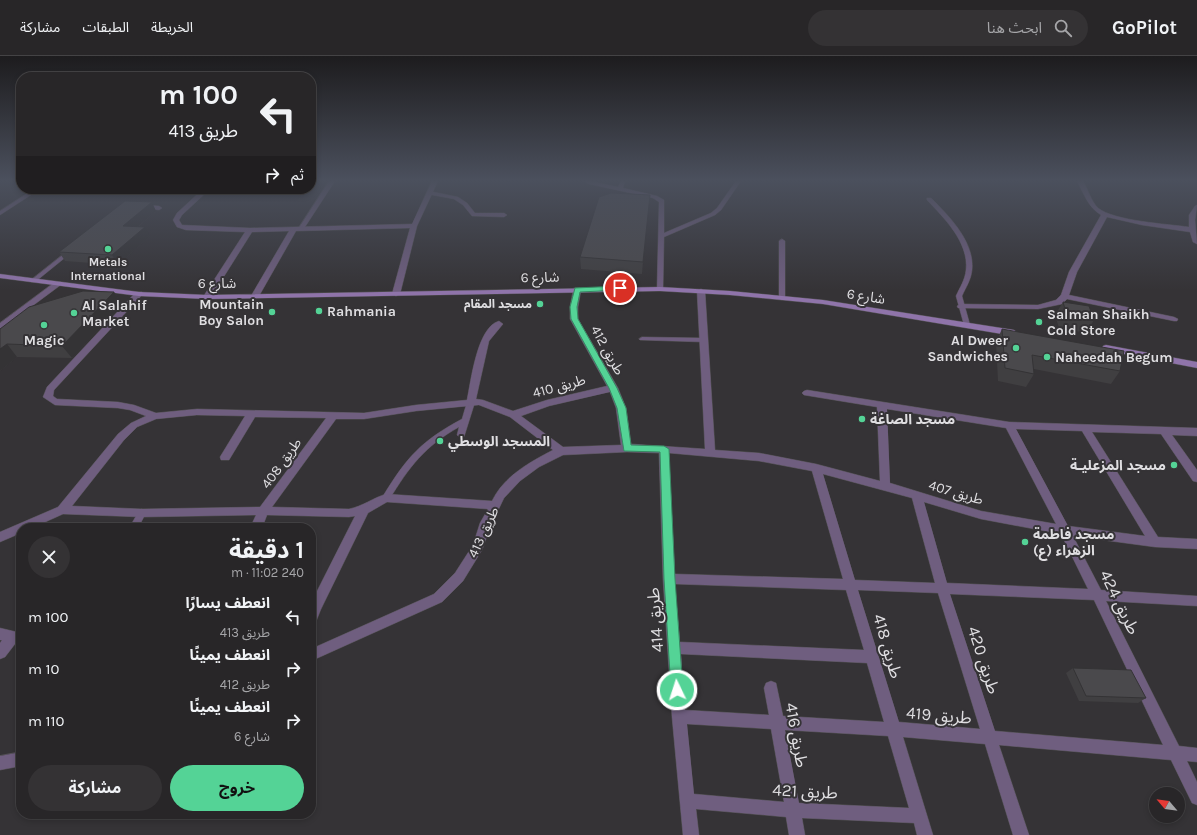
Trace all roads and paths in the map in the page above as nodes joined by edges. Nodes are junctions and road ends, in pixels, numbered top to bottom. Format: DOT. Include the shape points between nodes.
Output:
graph roads {
  1 [pos="177,217"];
  2 [pos="306,217"];
  3 [pos="418,217"];
  4 [pos="662,217"];
  5 [pos="705,217"];
  6 [pos="947,217"];
  7 [pos="1103,217"];
  8 [pos="1117,217"];
  9 [pos="1192,217"];
  10 [pos="414,226"];
  11 [pos="298,229"];
  12 [pos="250,230"];
  13 [pos="1193,230"];
  14 [pos="662,236"];
  15 [pos="782,241"];
  16 [pos="1197,242"];
  17 [pos="77,245"];
  18 [pos="0,276"];
  19 [pos="33,281"];
  20 [pos="58,284"];
  21 [pos="660,288"];
  22 [pos="577,290"];
  23 [pos="701,291"];
  24 [pos="139,294"];
  25 [pos="396,294"];
  26 [pos="255,296"];
  27 [pos="1065,296"];
  28 [pos="207,297"];
  29 [pos="782,298"];
  30 [pos="961,306"];
  31 [pos="1174,319"];
  32 [pos="499,324"];
  33 [pos="967,325"];
  34 [pos="0,327"];
  35 [pos="1020,334"];
  36 [pos="642,339"];
  37 [pos="704,340"];
  38 [pos="1096,347"];
  39 [pos="1197,365"];
  40 [pos="613,388"];
  41 [pos="807,393"];
  42 [pos="470,402"];
  43 [pos="882,405"];
  44 [pos="252,413"];
  45 [pos="513,415"];
  46 [pos="155,416"];
  47 [pos="333,416"];
  48 [pos="465,421"];
  49 [pos="1009,425"];
  50 [pos="1085,428"];
  51 [pos="1164,431"];
  52 [pos="1197,432"];
  53 [pos="461,435"];
  54 [pos="627,448"];
  55 [pos="664,449"];
  56 [pos="561,451"];
  57 [pos="710,452"];
  58 [pos="225,457"];
  59 [pos="816,468"];
  60 [pos="1197,478"];
  61 [pos="885,486"];
  62 [pos="917,496"];
  63 [pos="386,498"];
  64 [pos="495,505"];
  65 [pos="62,510"];
  66 [pos="364,510"];
  67 [pos="263,511"];
  68 [pos="142,513"];
  69 [pos="32,523"];
  70 [pos="136,523"];
  71 [pos="258,523"];
  72 [pos="16,530"];
  73 [pos="1064,530"];
  74 [pos="0,537"];
  75 [pos="1156,542"];
  76 [pos="1197,544"];
  77 [pos="669,579"];
  78 [pos="851,584"];
  79 [pos="942,588"];
  80 [pos="1097,595"];
  81 [pos="1197,601"];
  82 [pos="316,606"];
  83 [pos="11,637"];
  84 [pos="674,648"];
  85 [pos="0,653"];
  86 [pos="316,653"];
  87 [pos="872,657"];
  88 [pos="771,688"];
  89 [pos="678,717"];
  90 [pos="777,723"];
  91 [pos="893,729"];
  92 [pos="991,737"];
  93 [pos="1175,754"];
  94 [pos="1197,755"];
  95 [pos="16,760"];
  96 [pos="0,762"];
  97 [pos="1197,798"];
  98 [pos="688,801"];
  99 [pos="792,810"];
  100 [pos="920,816"];
  101 [pos="691,835"];
  102 [pos="797,835"];
  103 [pos="925,835"];
  104 [pos="1021,835"];
  1 -- 12 [label="street" via="176,220 182,228"];
  2 -- 11 [label="lane"];
  3 -- 10 [label="street"];
  4 -- 14 [label="lane"];
  5 -- 14 [label="lane"];
  6 -- 30 [label="lane" via="960,236 969,258 968,278 959,296"];
  7 -- 27 [label="street" via="1073,272"];
  8 -- 13 [label="street"];
  9 -- 13 [label="street"];
  10 -- 11 [label="street"];
  10 -- 25 [label="street"];
  11 -- 12 [label="street"];
  11 -- 26 [label="street"];
  12 -- 28 [label="street"];
  13 -- 16 [label="street"];
  14 -- 21 [label="lane"];
  15 -- 29 [label="lane"];
  17 -- 19 [label="lane"];
  18 -- 19 [label="street, شارع 6"];
  19 -- 20 [label="street, شارع 6"];
  20 -- 24 [label="street, شارع 6"];
  20 -- 34 [label="street"];
  21 -- 22 [label="street, شارع 6"];
  21 -- 23 [label="street, شارع 6"];
  22 -- 25 [label="street, شارع 6"];
  22 -- 40 [label="street, طريق 412" via="574,319"];
  23 -- 29 [label="street, شارع 6"];
  23 -- 37 [label="street"];
  24 -- 28 [label="street, شارع 6"];
  24 -- 46 [label="street" via="50,389 48,397 55,402 126,405"];
  25 -- 26 [label="street, شارع 6"];
  26 -- 28 [label="street, شارع 6"];
  27 -- 30 [label="street" via="1059,302 1038,307"];
  27 -- 31 [label="street"];
  29 -- 33 [label="street, شارع 6"];
  30 -- 33 [label="lane"];
  32 -- 42 [label="street" via="485,340"];
  33 -- 35 [label="street, شارع 6"];
  36 -- 37 [label="lane"];
  37 -- 57 [label="street"];
  38 -- 39 [label="street"];
  40 -- 45 [label="street, طريق 410" via="566,398"];
  40 -- 54 [label="street, طريق 412" via="621,408"];
  41 -- 43 [label="street"];
  42 -- 45 [label="street" via="480,402"];
  42 -- 47 [label="street" via="364,416"];
  42 -- 48 [label="lane"];
  43 -- 49 [label="street"];
  43 -- 61 [label="street"];
  44 -- 46 [label="street" via="197,412"];
  44 -- 47 [label="street"];
  44 -- 58 [label="street"];
  45 -- 56 [label="street"];
  46 -- 65 [label="street" via="134,425 121,437"];
  47 -- 67 [label="street, طريق 408"];
  48 -- 53 [label="lane"];
  48 -- 63 [label="lane" via="436,437 421,449 408,463"];
  49 -- 50 [label="street"];
  49 -- 73 [label="street, طريق 424"];
  50 -- 51 [label="street"];
  50 -- 75 [label="street"];
  51 -- 52 [label="street"];
  51 -- 60 [label="street"];
  54 -- 55 [label="street, طريق 413"];
  54 -- 56 [label="street, طريق 413"];
  55 -- 57 [label="street, طريق 407"];
  55 -- 77 [label="street, طريق 414"];
  56 -- 64 [label="street, طريق 413" via="516,478 500,495"];
  57 -- 59 [label="street, طريق 407" via="759,457"];
  59 -- 61 [label="street, طريق 407"];
  59 -- 78 [label="street, طريق 418"];
  61 -- 62 [label="street, طريق 407"];
  62 -- 73 [label="street, طريق 407" via="981,515"];
  62 -- 79 [label="street, طريق 420"];
  63 -- 64 [label="street"];
  63 -- 66 [label="street"];
  64 -- 86 [label="street, طريق 413" via="478,547 459,577 438,598"];
  65 -- 68 [label="street"];
  65 -- 69 [label="street"];
  66 -- 67 [label="street" via="349,513"];
  66 -- 82 [label="street"];
  67 -- 68 [label="street"];
  67 -- 71 [label="street, طريق 408"];
  68 -- 70 [label="lane"];
  72 -- 74 [label="street"];
  73 -- 75 [label="street, طريق 407"];
  73 -- 80 [label="street, طريق 424"];
  75 -- 76 [label="street, طريق 407"];
  77 -- 78 [label="street"];
  77 -- 84 [label="street, طريق 414"];
  78 -- 79 [label="street"];
  78 -- 87 [label="street, طريق 418"];
  79 -- 80 [label="street"];
  79 -- 92 [label="street, طريق 420"];
  80 -- 81 [label="street"];
  80 -- 93 [label="street, طريق 424"];
  83 -- 85 [label="street"];
  84 -- 87 [label="street"];
  84 -- 89 [label="street, طريق 414"];
  87 -- 91 [label="street, طريق 418"];
  88 -- 90 [label="street, طريق 416"];
  89 -- 90 [label="street, طريق 419"];
  89 -- 98 [label="street, طريق 414"];
  90 -- 91 [label="street, طريق 419"];
  90 -- 99 [label="street, طريق 416"];
  91 -- 92 [label="street, طريق 419"];
  91 -- 100 [label="street, طريق 418"];
  92 -- 93 [label="street, طريق 419"];
  92 -- 104 [label="street, طريق 420"];
  93 -- 94 [label="street, طريق 419"];
  93 -- 97 [label="street, طريق 424"];
  95 -- 96 [label="street"];
  98 -- 99 [label="street, طريق 421"];
  98 -- 101 [label="street, طريق 414"];
  99 -- 100 [label="street, طريق 421"];
  99 -- 102 [label="street, طريق 416"];
  100 -- 103 [label="street, طريق 418"];
}
